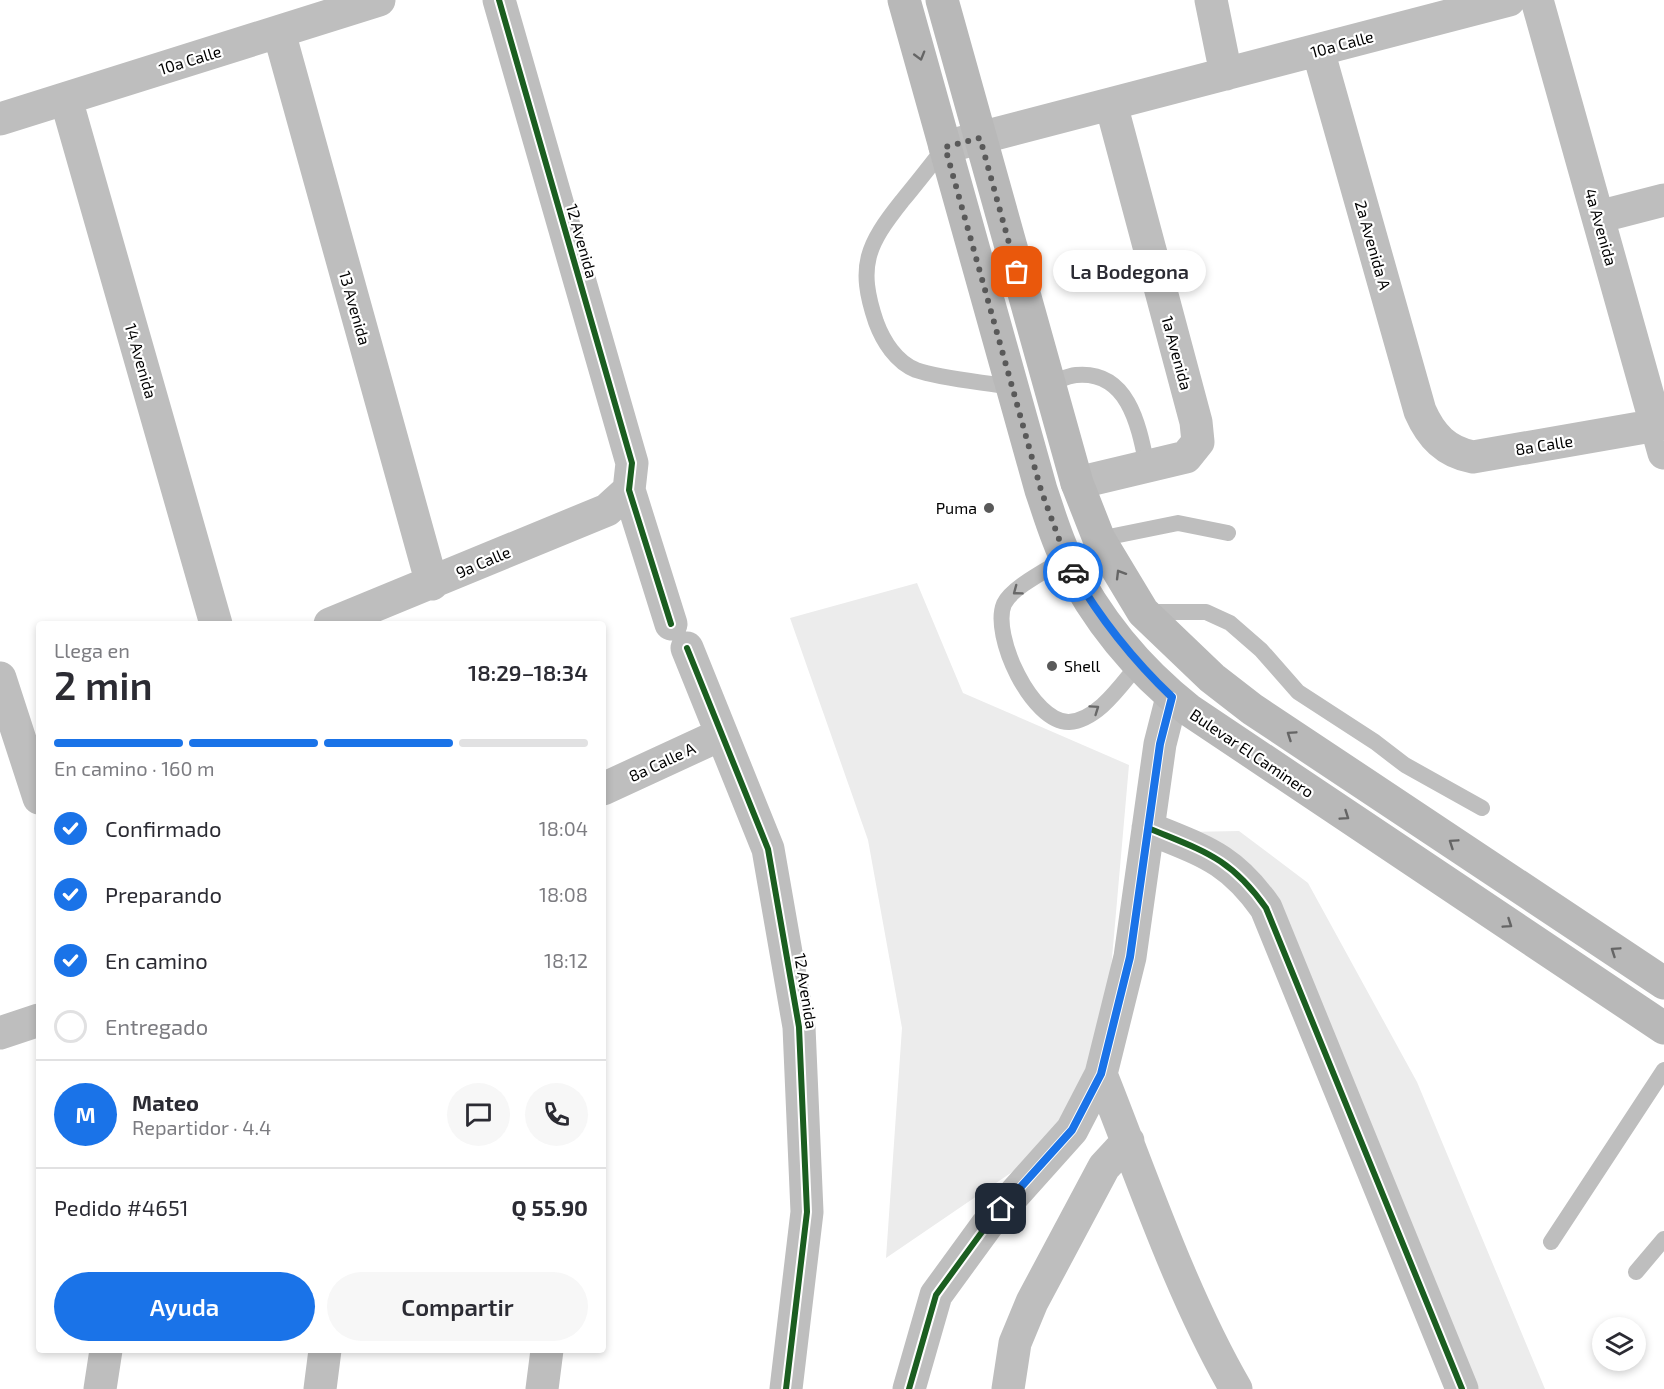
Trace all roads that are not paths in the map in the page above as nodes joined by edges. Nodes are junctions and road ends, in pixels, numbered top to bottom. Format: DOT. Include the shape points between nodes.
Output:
graph roads {
  1 [pos="379,0"];
  2 [pos="499,0"];
  3 [pos="904,0"];
  4 [pos="942,0"];
  5 [pos="1211,0"];
  6 [pos="1509,0"];
  7 [pos="1537,0"];
  8 [pos="1455,7"];
  9 [pos="279,32"];
  10 [pos="1318,50"];
  11 [pos="1226,74"];
  12 [pos="66,99"];
  13 [pos="1120,102"];
  14 [pos="0,119"];
  15 [pos="980,138"];
  16 [pos="945,147"];
  17 [pos="1664,200"];
  18 [pos="1598,217"];
  19 [pos="1049,383"];
  20 [pos="1011,387"];
  21 [pos="1435,437"];
  22 [pos="1661,439"];
  23 [pos="1147,466"];
  24 [pos="1077,483"];
  25 [pos="629,490"];
  26 [pos="1228,533"];
  27 [pos="1099,539"];
  28 [pos="1066,558"];
  29 [pos="432,584"];
  30 [pos="1143,612"];
  31 [pos="215,621"];
  32 [pos="338,621"];
  33 [pos="1193,659"];
  34 [pos="1138,665"];
  35 [pos="0,678"];
  36 [pos="1172,697"];
  37 [pos="720,735"];
  38 [pos="31,744"];
  39 [pos="36,778"];
  40 [pos="606,788"];
  41 [pos="1482,808"];
  42 [pos="1148,828"];
  43 [pos="1664,983"];
  44 [pos="36,1021"];
  45 [pos="1664,1028"];
  46 [pos="0,1033"];
  47 [pos="1664,1070"];
  48 [pos="1101,1074"];
  49 [pos="1128,1142"];
  50 [pos="1664,1239"];
  51 [pos="1551,1242"];
  52 [pos="1636,1272"];
  53 [pos="106,1353"];
  54 [pos="325,1353"];
  55 [pos="547,1353"];
  56 [pos="100,1389"];
  57 [pos="320,1389"];
  58 [pos="542,1389"];
  59 [pos="786,1389"];
  60 [pos="909,1389"];
  61 [pos="1008,1389"];
  62 [pos="1236,1389"];
  63 [pos="1462,1389"];
  1 -- 9 [label="street, 10a Calle"];
  2 -- 25 [label="street, 12 Avenida" via="632,463"];
  3 -- 16 [label="main road, Bulevar El Caminero, one-way"];
  4 -- 15 [label="main road"];
  5 -- 11 [label="street"];
  6 -- 8 [label="street, 10a Calle"];
  7 -- 18 [label="street, 4a Avenida"];
  8 -- 10 [label="street, 10a Calle"];
  9 -- 12 [label="street, 10a Calle"];
  9 -- 29 [label="street, 13 Avenida"];
  10 -- 11 [label="street, 10a Calle"];
  10 -- 21 [label="street, 2a Avenida A" via="1420,411"];
  11 -- 13 [label="street, 10a Calle"];
  12 -- 14 [label="street, 10a Calle"];
  12 -- 31 [label="street, 14 Avenida"];
  13 -- 15 [label="street"];
  13 -- 23 [label="street, 1a Avenida" via="1120,137 1196,422 1198,442 1186,457"];
  15 -- 16 [label="street"];
  15 -- 19 [label="main road"];
  16 -- 20 [label="main road, Bulevar El Caminero"];
  16 -- 20 [label="lane" via="884,222 871,246 866,267 869,301 881,335 900,360 916,370"];
  17 -- 18 [label="street"];
  18 -- 22 [label="street, 4a Avenida"];
  19 -- 23 [label="lane" via="1076,375 1109,381 1122,393 1137,422"];
  19 -- 24 [label="main road"];
  20 -- 28 [label="main road, Bulevar El Caminero"];
  21 -- 22 [label="street, 8a Calle" via="1452,451 1473,457"];
  23 -- 24 [label="street, 1a Avenida"];
  24 -- 27 [label="main road"];
  25 -- 29 [label="street, 9a Calle" via="608,510"];
  25 -- 37 [label="street, 12 Avenida" via="679,636"];
  26 -- 27 [label="lane" via="1178,523"];
  30 -- 27 [label="main road, one-way"];
  28 -- 34 [label="main road, Bulevar El Caminero" via="1114,636"];
  28 -- 34 [label="lane, one-way" via="1010,594 1003,607 1003,633 1016,670 1036,704 1051,718 1069,722 1089,714 1109,699"];
  29 -- 32 [label="street, 9a Calle"];
  30 -- 33 [label="main road"];
  30 -- 41 [label="lane" via="1206,612 1230,623 1261,650 1298,692 1405,765"];
  33 -- 36 [label="main road"];
  43 -- 33 [label="main road, one-way" via="1251,709"];
  34 -- 36 [label="main road, Bulevar El Caminero"];
  35 -- 38 [label="street"];
  36 -- 42 [label="street" via="1160,744"];
  36 -- 45 [label="main road, Bulevar El Caminero, one-way"];
  37 -- 40 [label="street, 8a Calle A"];
  37 -- 59 [label="street, 12 Avenida" via="768,849 799,1027 807,1212"];
  38 -- 39 [label="street"];
  42 -- 48 [label="street" via="1130,957"];
  42 -- 63 [label="street" via="1224,862 1247,882 1266,908"];
  44 -- 46 [label="street"];
  47 -- 51 [label="lane"];
  48 -- 49 [label="street"];
  48 -- 60 [label="street" via="1072,1130 987,1225 936,1296"];
  49 -- 61 [label="street" via="1104,1167 1032,1302 1015,1343"];
  49 -- 62 [label="street" via="1189,1293"];
  50 -- 52 [label="lane"];
  53 -- 56 [label="street"];
  54 -- 57 [label="street"];
  55 -- 58 [label="street"];
}
